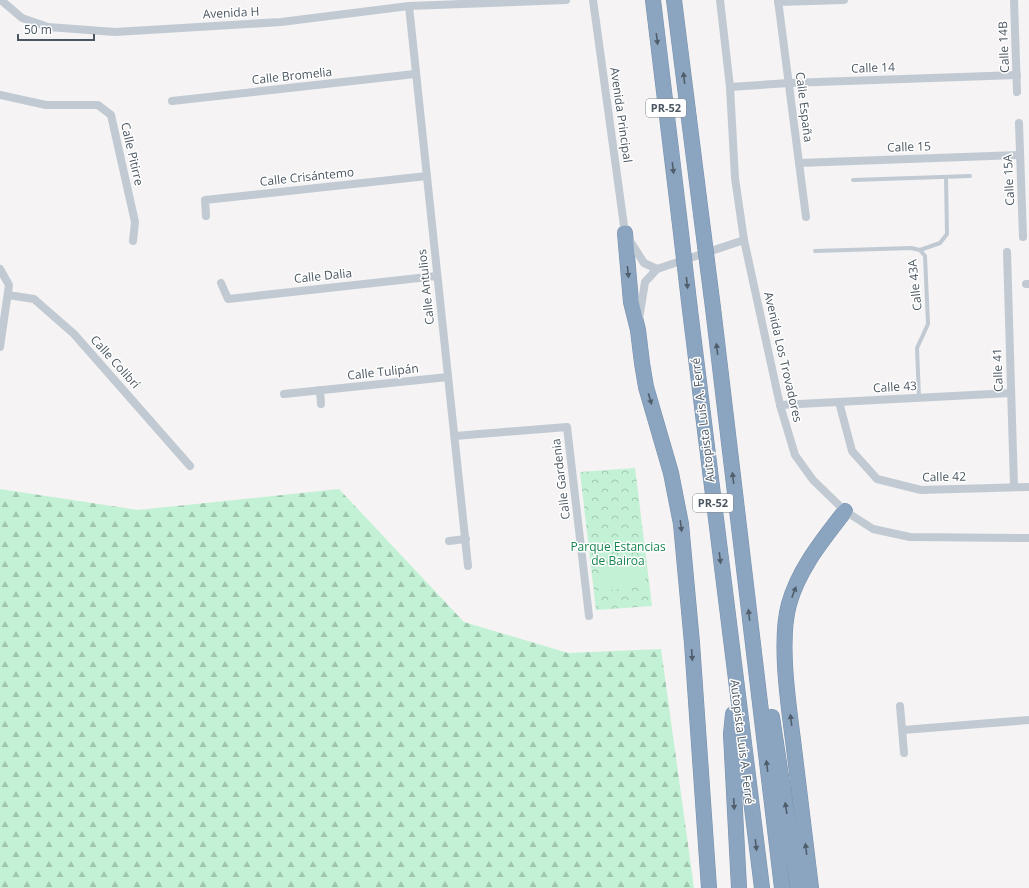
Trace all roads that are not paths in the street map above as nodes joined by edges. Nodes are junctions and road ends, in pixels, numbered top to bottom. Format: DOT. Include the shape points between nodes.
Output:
graph roads {
  1 [pos="1,0"];
  2 [pos="566,0"];
  3 [pos="593,0"];
  4 [pos="653,0"];
  5 [pos="674,0"];
  6 [pos="720,0"];
  7 [pos="844,0"];
  8 [pos="1014,0"];
  9 [pos="778,1"];
  10 [pos="409,6"];
  11 [pos="415,74"];
  12 [pos="1017,75"];
  13 [pos="789,83"];
  14 [pos="730,87"];
  15 [pos="1017,92"];
  16 [pos="0,96"];
  17 [pos="172,101"];
  18 [pos="1019,123"];
  19 [pos="1020,155"];
  20 [pos="799,164"];
  21 [pos="427,176"];
  22 [pos="970,176"];
  23 [pos="946,177"];
  24 [pos="853,180"];
  25 [pos="206,216"];
  26 [pos="806,217"];
  27 [pos="625,233"];
  28 [pos="1023,237"];
  29 [pos="744,240"];
  30 [pos="133,241"];
  31 [pos="920,250"];
  32 [pos="815,251"];
  33 [pos="1007,252"];
  34 [pos="0,269"];
  35 [pos="657,269"];
  36 [pos="437,276"];
  37 [pos="221,283"];
  38 [pos="8,295"];
  39 [pos="638,330"];
  40 [pos="0,348"];
  41 [pos="448,377"];
  42 [pos="320,390"];
  43 [pos="1011,393"];
  44 [pos="284,394"];
  45 [pos="919,397"];
  46 [pos="839,402"];
  47 [pos="321,404"];
  48 [pos="780,405"];
  49 [pos="455,436"];
  50 [pos="190,466"];
  51 [pos="1014,487"];
  52 [pos="1029,487"];
  53 [pos="845,511"];
  54 [pos="1029,538"];
  55 [pos="466,539"];
  56 [pos="449,541"];
  57 [pos="468,566"];
  58 [pos="589,616"];
  59 [pos="754,654"];
  60 [pos="736,695"];
  61 [pos="900,706"];
  62 [pos="1029,720"];
  63 [pos="903,730"];
  64 [pos="904,753"];
  65 [pos="709,888"];
  66 [pos="739,888"];
  67 [pos="762,888"];
  68 [pos="782,888"];
  69 [pos="798,888"];
  70 [pos="811,888"];
  1 -- 10 [label="street, Avenida H" via="22,18 48,28 115,32 281,22"];
  2 -- 10 [label="street, Avenida H"];
  3 -- 27 [label="street, Avenida Principal"];
  4 -- 60 [label="highway, Autopista Luis A. Ferré / PR-52, one-way, bridge"];
  59 -- 5 [label="highway, Autopista Luis A. Ferré / PR-52, one-way, bridge"];
  6 -- 14 [label="street, Avenida Los Trovadores"];
  7 -- 9 [label="street"];
  8 -- 12 [label="street, Calle 14B"];
  9 -- 13 [label="street, Calle España"];
  10 -- 11 [label="street, Calle Antulios"];
  11 -- 17 [label="street, Calle Bromelia"];
  11 -- 21 [label="street, Calle Antulios"];
  12 -- 13 [label="street, Calle 14"];
  12 -- 15 [label="street, Calle 14B"];
  13 -- 14 [label="street, Calle 14"];
  13 -- 20 [label="street, Calle España"];
  14 -- 29 [label="street, Avenida Los Trovadores" via="735,178"];
  16 -- 30 [label="street, Calle Pitirre" via="46,106 98,105 110,115 135,222"];
  18 -- 19 [label="street, Calle 15A"];
  19 -- 20 [label="street, Calle 15"];
  19 -- 28 [label="street, Calle 15A"];
  20 -- 26 [label="street, Calle España"];
  21 -- 25 [label="street, Calle Crisántemo" via="205,200"];
  21 -- 36 [label="street, Calle Antulios"];
  22 -- 23 [label="lane"];
  23 -- 24 [label="lane"];
  23 -- 31 [label="lane" via="946,234 940,243"];
  27 -- 35 [label="street" via="644,263"];
  27 -- 39 [label="highway, one-way" via="631,302"];
  29 -- 35 [label="street"];
  29 -- 48 [label="street, Avenida Los Trovadores"];
  31 -- 32 [label="lane, Calle 43A" via="904,248"];
  31 -- 45 [label="lane, Calle 43A" via="925,256 928,324 917,348"];
  33 -- 43 [label="street, Calle 41"];
  34 -- 38 [label="street" via="9,285"];
  35 -- 39 [label="street" via="645,282"];
  36 -- 37 [label="street, Calle Dalia" via="228,299"];
  36 -- 41 [label="street, Calle Antulios"];
  38 -- 40 [label="street"];
  38 -- 50 [label="street, Calle Colibrí" via="34,299 74,334"];
  39 -- 65 [label="highway, one-way" via="646,387 671,473 681,524"];
  41 -- 42 [label="street, Calle Tulipán"];
  41 -- 49 [label="street, Calle Antulios"];
  42 -- 44 [label="street, Calle Tulipán"];
  42 -- 47 [label="street"];
  43 -- 45 [label="street, Calle 43"];
  43 -- 51 [label="street, Calle 41"];
  45 -- 46 [label="street, Calle 43"];
  46 -- 48 [label="street, Calle 43"];
  46 -- 51 [label="street, Calle 42" via="852,451 877,479 921,490"];
  48 -- 53 [label="street, Avenida Los Trovadores" via="795,456 813,480"];
  49 -- 55 [label="street, Calle Antulios"];
  49 -- 58 [label="street, Calle Gardenia" via="567,427"];
  51 -- 52 [label="street, Calle 42"];
  53 -- 54 [label="street, Avenida Los Trovadores" via="873,529 910,537"];
  70 -- 53 [label="highway, one-way" via="787,694 786,623 789,605 800,575"];
  55 -- 56 [label="street"];
  55 -- 57 [label="street, Calle Antulios"];
  68 -- 59 [label="highway, Autopista Luis A. Ferré / PR-52, one-way"];
  69 -- 59 [label="highway, one-way" via="770,706"];
  60 -- 66 [label="highway, one-way" via="731,734"];
  60 -- 67 [label="highway, Autopista Luis A. Ferré / PR-52, one-way"];
  61 -- 63 [label="street"];
  62 -- 63 [label="street"];
  63 -- 64 [label="street"];
}
